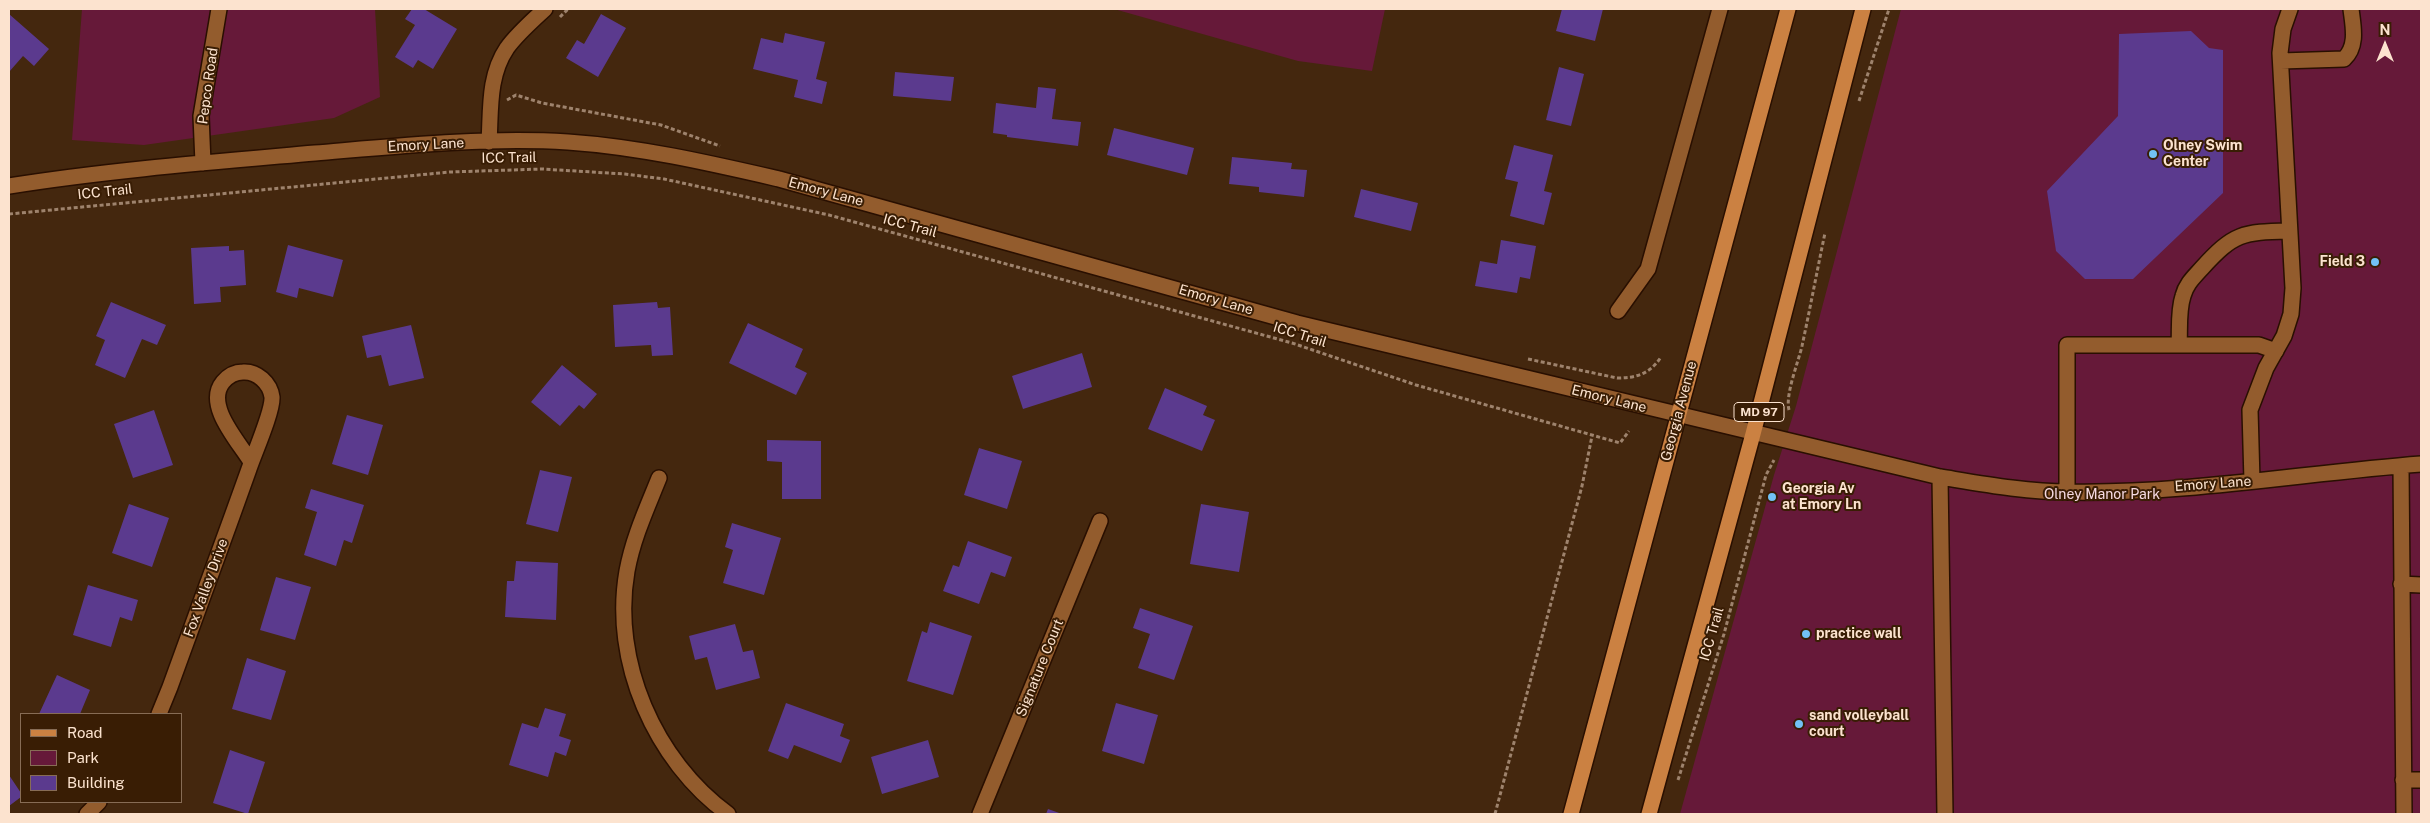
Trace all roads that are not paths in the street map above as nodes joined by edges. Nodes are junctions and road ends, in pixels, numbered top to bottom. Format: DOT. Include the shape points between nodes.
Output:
graph roads {
  1 [pos="219,9"];
  2 [pos="544,9"];
  3 [pos="1720,9"];
  4 [pos="1788,9"];
  5 [pos="1863,9"];
  6 [pos="2290,9"];
  7 [pos="2352,9"];
  8 [pos="2280,62"];
  9 [pos="489,142"];
  10 [pos="203,163"];
  11 [pos="9,186"];
  12 [pos="2289,231"];
  13 [pos="1618,311"];
  14 [pos="2179,345"];
  15 [pos="2276,351"];
  16 [pos="1678,416"];
  17 [pos="1753,434"];
  18 [pos="251,462"];
  19 [pos="2421,464"];
  20 [pos="2401,466"];
  21 [pos="659,478"];
  22 [pos="1940,478"];
  23 [pos="2252,481"];
  24 [pos="2067,492"];
  25 [pos="1100,521"];
  26 [pos="2401,584"];
  27 [pos="2421,585"];
  28 [pos="159,713"];
  29 [pos="2403,780"];
  30 [pos="2421,780"];
  31 [pos="98,803"];
  32 [pos="87,814"];
  33 [pos="728,814"];
  34 [pos="980,814"];
  35 [pos="1572,814"];
  36 [pos="1649,814"];
  37 [pos="1945,814"];
  38 [pos="2404,814"];
  1 -- 10 [label="street, Pepco Road" via="201,116"];
  2 -- 9 [label="street" via="508,47 498,64 492,82"];
  3 -- 13 [label="street" via="1648,269"];
  4 -- 16 [label="main road, Georgia Avenue"];
  5 -- 17 [label="main road, MD 97"];
  6 -- 8 [label="street" via="2283,29"];
  7 -- 8 [label="street" via="2352,51 2344,59"];
  8 -- 12 [label="street"];
  9 -- 10 [label="street, Emory Lane"];
  9 -- 16 [label="street, Emory Lane" via="567,142 636,149 705,162 936,222 1298,323"];
  10 -- 11 [label="street, Emory Lane"];
  12 -- 14 [label="street" via="2245,234 2223,246 2188,284 2183,295"];
  12 -- 15 [label="street" via="2291,314"];
  14 -- 15 [label="street" via="2259,345"];
  14 -- 24 [label="street" via="2067,345"];
  15 -- 23 [label="street" via="2250,410"];
  16 -- 17 [label="street, Emory Lane"];
  16 -- 35 [label="main road, Georgia Avenue"];
  17 -- 22 [label="street, Emory Lane"];
  17 -- 36 [label="main road, MD 97"];
  18 -- 18 [label="street, Fox Valley Drive" via="272,397 264,381 252,373 241,372 221,384 217,404"];
  18 -- 28 [label="street, Fox Valley Drive"];
  19 -- 20 [label="street, Emory Lane"];
  20 -- 23 [label="street, Emory Lane"];
  20 -- 26 [label="street"];
  21 -- 33 [label="street" via="637,532 627,572 624,612 628,647 635,681 668,753 711,802"];
  22 -- 24 [label="street, Emory Lane"];
  22 -- 37 [label="street"];
  23 -- 24 [label="street, Emory Lane" via="2121,492"];
  25 -- 34 [label="street, Signature Court"];
  26 -- 27 [label="street"];
  26 -- 29 [label="street"];
  29 -- 30 [label="street"];
  29 -- 38 [label="street"];
  31 -- 32 [label="street"];
}
